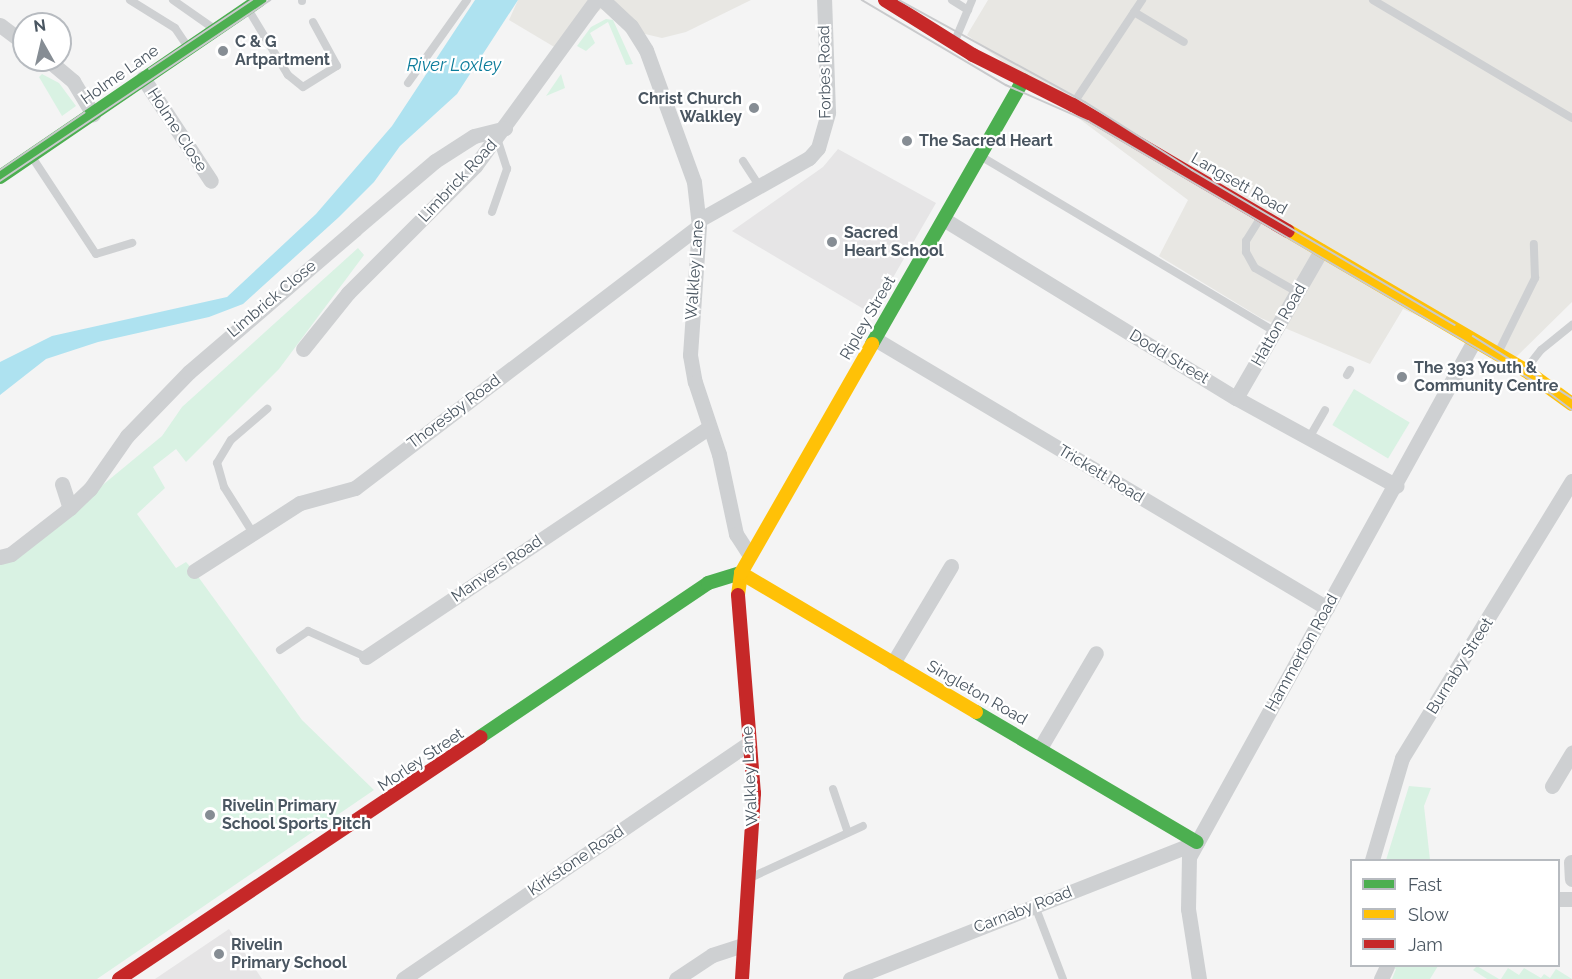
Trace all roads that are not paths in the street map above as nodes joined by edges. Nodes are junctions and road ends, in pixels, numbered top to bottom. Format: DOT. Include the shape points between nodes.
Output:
graph roads {
  1 [pos="130,0"];
  2 [pos="173,0"];
  3 [pos="259,0"];
  4 [pos="467,0"];
  5 [pos="597,0"];
  6 [pos="603,0"];
  7 [pos="824,0"];
  8 [pos="885,0"];
  9 [pos="952,0"];
  10 [pos="972,0"];
  11 [pos="1142,0"];
  12 [pos="1373,0"];
  13 [pos="247,8"];
  14 [pos="968,10"];
  15 [pos="1134,12"];
  16 [pos="313,22"];
  17 [pos="215,31"];
  18 [pos="1184,42"];
  19 [pos="954,43"];
  20 [pos="188,48"];
  21 [pos="62,72"];
  22 [pos="143,78"];
  23 [pos="1023,80"];
  24 [pos="408,83"];
  25 [pos="1073,105"];
  26 [pos="93,114"];
  27 [pos="1572,118"];
  28 [pos="501,134"];
  29 [pos="31,155"];
  30 [pos="982,157"];
  31 [pos="743,160"];
  32 [pos="0,177"];
  33 [pos="211,181"];
  34 [pos="759,186"];
  35 [pos="492,212"];
  36 [pos="1262,216"];
  37 [pos="945,220"];
  38 [pos="699,223"];
  39 [pos="132,243"];
  40 [pos="1534,244"];
  41 [pos="1321,252"];
  42 [pos="1297,292"];
  43 [pos="1572,324"];
  44 [pos="1275,332"];
  45 [pos="875,339"];
  46 [pos="1474,341"];
  47 [pos="303,349"];
  48 [pos="1497,354"];
  49 [pos="1525,370"];
  50 [pos="1236,398"];
  51 [pos="1572,404"];
  52 [pos="267,409"];
  53 [pos="1325,410"];
  54 [pos="709,427"];
  55 [pos="1309,438"];
  56 [pos="1572,481"];
  57 [pos="62,484"];
  58 [pos="1397,486"];
  59 [pos="70,508"];
  60 [pos="253,533"];
  61 [pos="749,555"];
  62 [pos="0,557"];
  63 [pos="951,566"];
  64 [pos="194,571"];
  65 [pos="741,573"];
  66 [pos="1327,608"];
  67 [pos="280,650"];
  68 [pos="1096,653"];
  69 [pos="366,657"];
  70 [pos="893,663"];
  71 [pos="749,743"];
  72 [pos="1040,748"];
  73 [pos="1572,753"];
  74 [pos="1552,786"];
  75 [pos="832,789"];
  76 [pos="863,826"];
  77 [pos="848,833"];
  78 [pos="1197,842"];
  79 [pos="1373,859"];
  80 [pos="1571,862"];
  81 [pos="748,879"];
  82 [pos="1572,879"];
  83 [pos="1035,906"];
  84 [pos="742,945"];
  85 [pos="119,979"];
  86 [pos="402,979"];
  87 [pos="676,979"];
  88 [pos="742,979"];
  89 [pos="850,979"];
  90 [pos="1063,979"];
  91 [pos="1198,979"];
  1 -- 20 [label="lane" via="175,28"];
  2 -- 17 [label="lane"];
  3 -- 13 [label="street, Holme Lane"];
  4 -- 24 [label="lane"];
  5 -- 28 [label="street, Limbrick Road"];
  6 -- 38 [label="street, Walkley Lane" via="631,26 646,50 694,182"];
  7 -- 34 [label="street, Forbes Road" via="828,112 824,135 809,158"];
  8 -- 19 [label="street, Langsett Road"];
  9 -- 14 [label="lane"];
  10 -- 14 [label="lane"];
  11 -- 15 [label="lane"];
  12 -- 27 [label="lane"];
  13 -- 16 [label="lane" via="288,75 303,87 337,66"];
  13 -- 17 [label="street, Holme Lane"];
  14 -- 19 [label="lane"];
  15 -- 18 [label="lane"];
  15 -- 25 [label="lane"];
  17 -- 20 [label="street, Holme Lane"];
  19 -- 23 [label="street, Langsett Road"];
  20 -- 22 [label="street, Holme Lane"];
  21 -- 26 [label="street" via="73,81"];
  22 -- 26 [label="street, Holme Lane"];
  22 -- 33 [label="street, Holme Close"];
  23 -- 25 [label="street, Langsett Road"];
  23 -- 30 [label="street, Ripley Street"];
  25 -- 36 [label="street, Langsett Road"];
  26 -- 29 [label="street, Holme Lane"];
  28 -- 35 [label="lane" via="507,169"];
  28 -- 47 [label="street, Limbrick Road" via="434,209 348,293"];
  28 -- 59 [label="street, Limbrick Close" via="474,136 435,161 225,339 127,436 90,489"];
  29 -- 32 [label="street, Holme Lane"];
  29 -- 39 [label="lane" via="96,254"];
  30 -- 37 [label="street, Ripley Street"];
  30 -- 44 [label="lane"];
  31 -- 34 [label="lane"];
  34 -- 38 [label="street, Forbes Road"];
  36 -- 41 [label="street, Langsett Road"];
  36 -- 42 [label="lane" via="1246,241 1246,252 1254,268"];
  37 -- 45 [label="street, Ripley Street"];
  37 -- 50 [label="street, Dodd Street"];
  38 -- 54 [label="street, Walkley Lane" via="690,355"];
  38 -- 60 [label="street, Thoresby Road" via="355,488 300,503"];
  40 -- 48 [label="lane" via="1535,278"];
  41 -- 42 [label="street, Hatton Road"];
  41 -- 46 [label="street, Langsett Road"];
  42 -- 44 [label="street, Hatton Road"];
  43 -- 49 [label="lane" via="1541,350"];
  44 -- 50 [label="street, Hatton Road"];
  45 -- 61 [label="street, Ripley Street"];
  45 -- 66 [label="street, Trickett Road"];
  46 -- 48 [label="street, Langsett Road"];
  46 -- 58 [label="street, Hammerton Road"];
  48 -- 49 [label="street, Langsett Road"];
  49 -- 51 [label="street, Langsett Road"];
  50 -- 55 [label="street, Dodd Street"];
  52 -- 60 [label="lane" via="231,440 217,463 224,487"];
  53 -- 55 [label="lane"];
  54 -- 61 [label="street, Walkley Lane" via="719,454 736,534"];
  54 -- 69 [label="street, Manvers Road"];
  55 -- 58 [label="street, Dodd Street"];
  56 -- 79 [label="street, Burnaby Street" via="1402,758"];
  57 -- 59 [label="street"];
  58 -- 66 [label="street, Hammerton Road"];
  59 -- 62 [label="street, Limbrick Close" via="11,554"];
  60 -- 64 [label="street, Thoresby Road"];
  61 -- 65 [label="street, Ripley Street"];
  63 -- 70 [label="street"];
  65 -- 70 [label="street, Singleton Road"];
  65 -- 71 [label="street, Walkley Lane" via="738,595"];
  65 -- 85 [label="street, Morley Street" via="708,583"];
  66 -- 78 [label="street, Hammerton Road"];
  67 -- 69 [label="lane, Manvers Road" via="308,632"];
  68 -- 72 [label="street"];
  70 -- 72 [label="street, Singleton Road"];
  71 -- 81 [label="street, Walkley Lane" via="754,793"];
  71 -- 86 [label="street, Kirkstone Road"];
  72 -- 78 [label="street, Singleton Road"];
  73 -- 74 [label="street"];
  75 -- 77 [label="lane"];
  76 -- 77 [label="lane"];
  77 -- 81 [label="lane"];
  78 -- 83 [label="street, Carnaby Road"];
  78 -- 91 [label="street, Hammerton Road" via="1189,857 1185,880"];
  80 -- 82 [label="street"];
  81 -- 84 [label="street, Walkley Lane"];
  83 -- 89 [label="street, Carnaby Road"];
  83 -- 90 [label="lane"];
  84 -- 87 [label="street" via="712,955"];
  84 -- 88 [label="street, Walkley Lane"];
}
